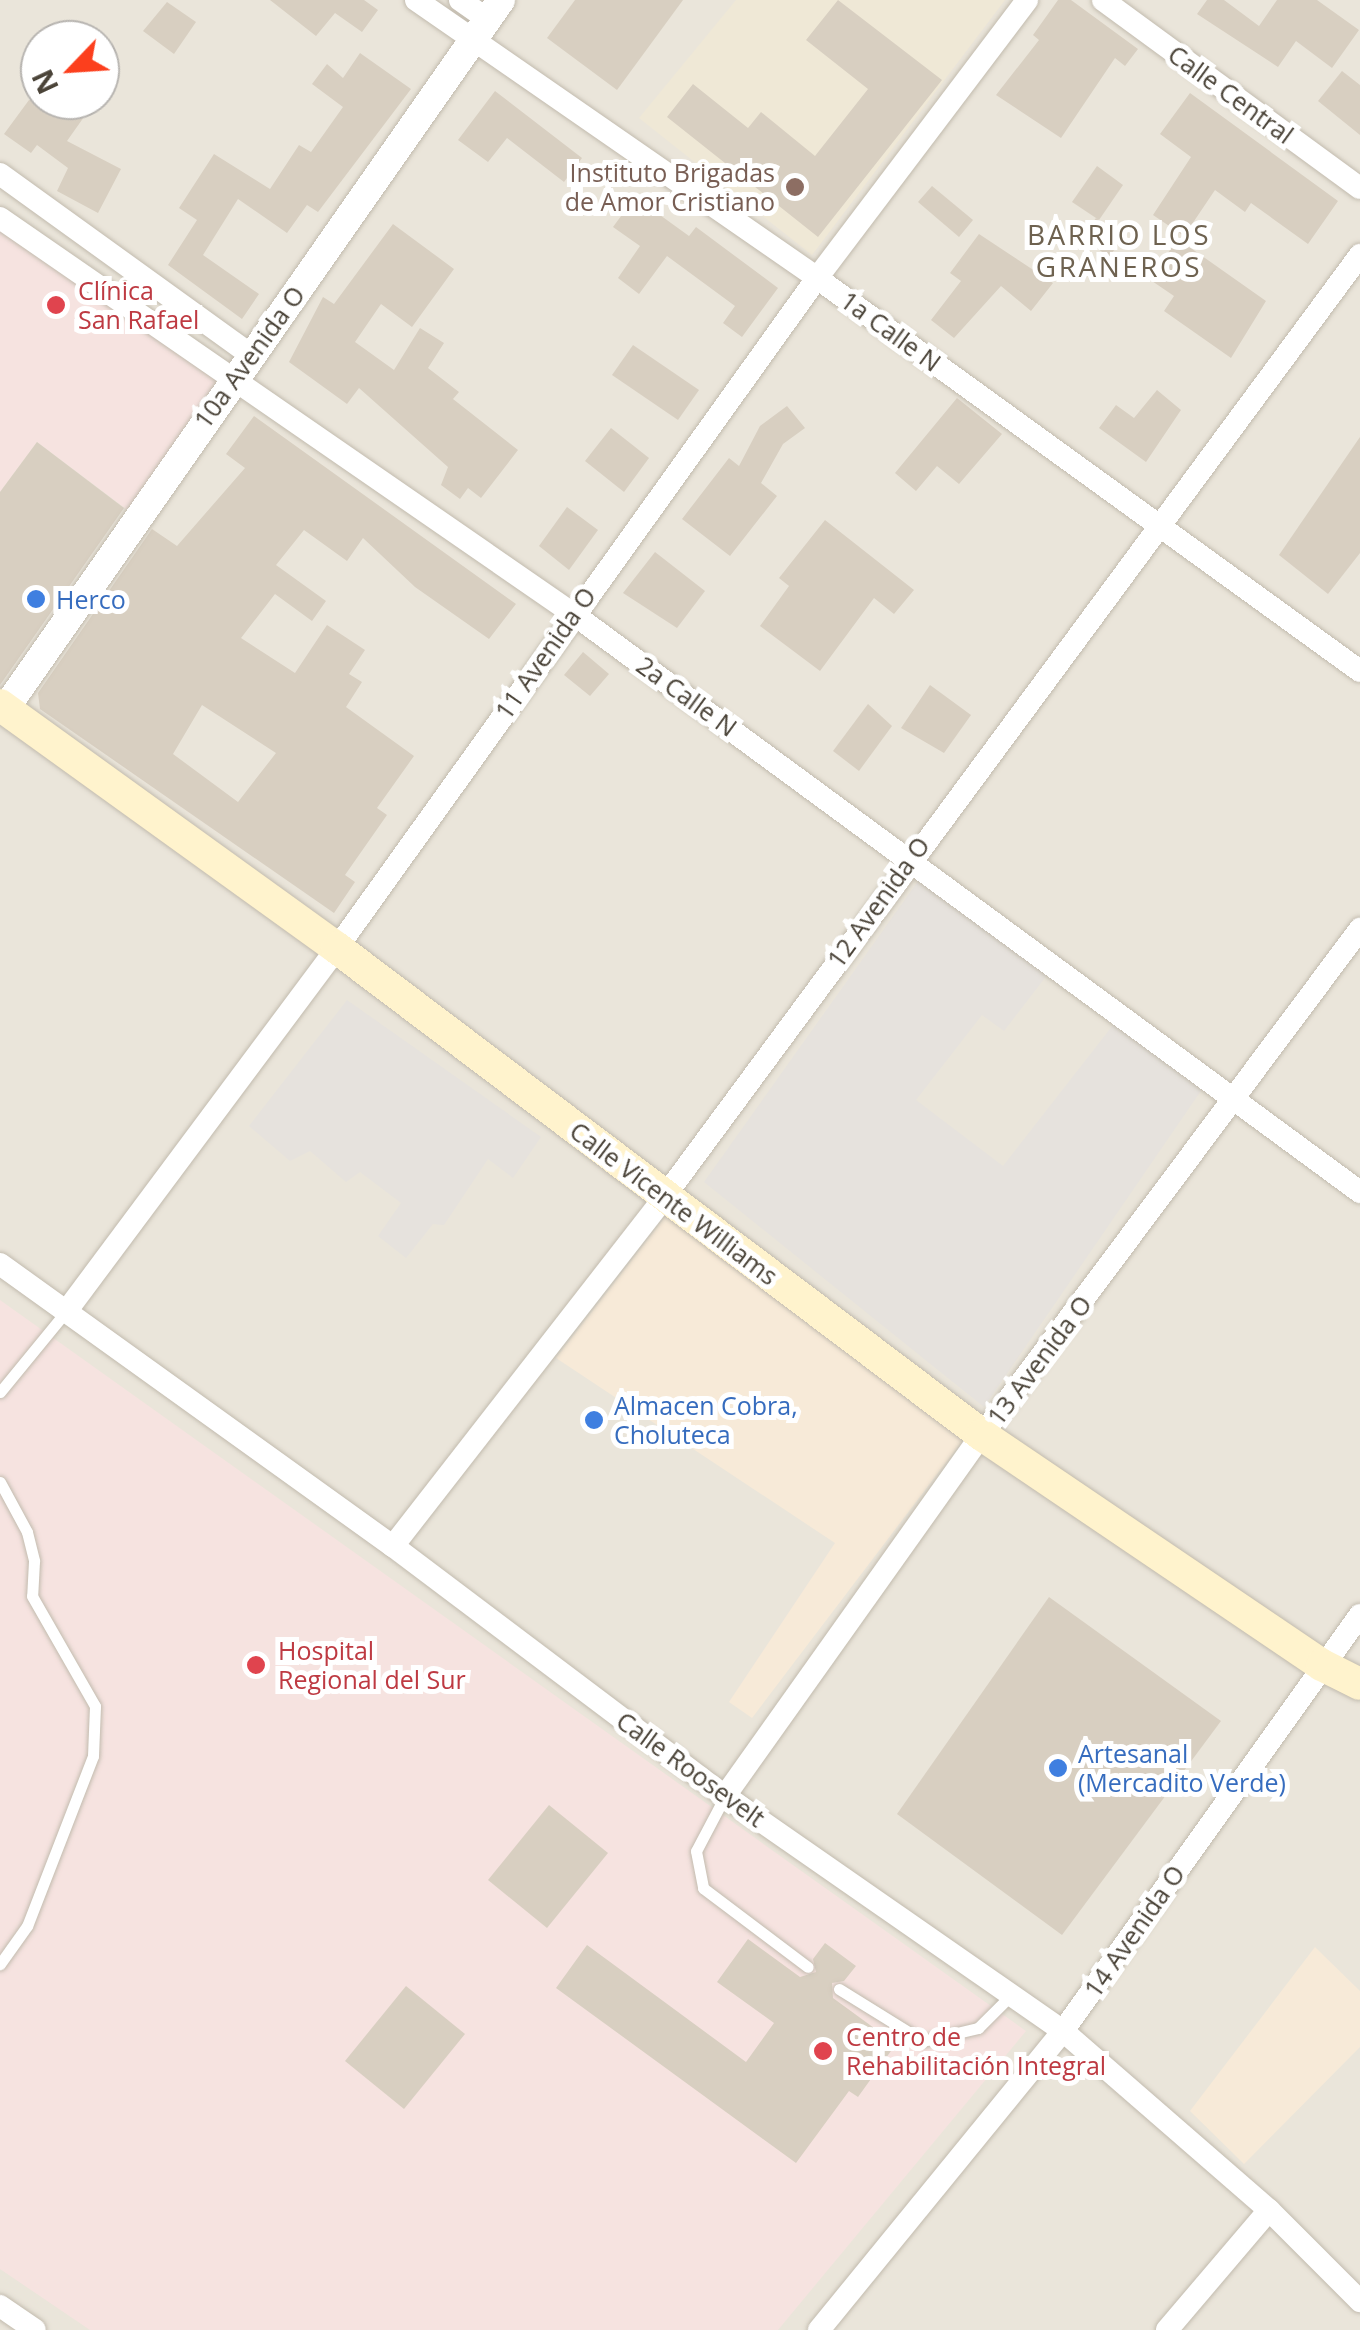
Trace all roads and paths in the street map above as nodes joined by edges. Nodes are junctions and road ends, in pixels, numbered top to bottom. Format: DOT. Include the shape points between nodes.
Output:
graph roads {
  1 [pos="416,0"];
  2 [pos="460,0"];
  3 [pos="1027,0"];
  4 [pos="1103,0"];
  5 [pos="487,20"];
  6 [pos="0,174"];
  7 [pos="1360,188"];
  8 [pos="0,218"];
  9 [pos="1360,255"];
  10 [pos="817,278"];
  11 [pos="252,356"];
  12 [pos="232,379"];
  13 [pos="1157,524"];
  14 [pos="572,613"];
  15 [pos="1360,672"];
  16 [pos="2,710"];
  17 [pos="910,857"];
  18 [pos="1360,929"];
  19 [pos="337,948"];
  20 [pos="1236,1096"];
  21 [pos="1360,1192"];
  22 [pos="665,1196"];
  23 [pos="0,1264"];
  24 [pos="68,1309"];
  25 [pos="1,1388"];
  26 [pos="982,1435"];
  27 [pos="0,1482"];
  28 [pos="393,1546"];
  29 [pos="1360,1614"];
  30 [pos="1322,1665"];
  31 [pos="1360,1684"];
  32 [pos="725,1796"];
  33 [pos="0,1964"];
  34 [pos="808,1967"];
  35 [pos="839,1989"];
  36 [pos="1011,1995"];
  37 [pos="1063,2031"];
  38 [pos="1269,2210"];
  39 [pos="1360,2302"];
  40 [pos="0,2306"];
  41 [pos="35,2330"];
  42 [pos="819,2330"];
  43 [pos="1168,2330"];
  1 -- 5 [label="street, 1a Calle N"];
  2 -- 5 [label="street, 1a Calle N"];
  3 -- 10 [label="street, 11 Avenida O"];
  4 -- 7 [label="street, Calle Central"];
  5 -- 10 [label="street, 1a Calle N"];
  5 -- 11 [label="street, 10a Avenida O"];
  6 -- 11 [label="street"];
  8 -- 12 [label="street, 2a Calle N"];
  9 -- 13 [label="street, 12 Avenida O"];
  10 -- 13 [label="street, 1a Calle N"];
  10 -- 14 [label="street, 11 Avenida O"];
  11 -- 12 [label="street, 10a Avenida O"];
  12 -- 14 [label="street, 2a Calle N"];
  12 -- 16 [label="street, 10a Avenida O"];
  13 -- 15 [label="street, 1a Calle N"];
  13 -- 17 [label="street, 12 Avenida O"];
  14 -- 17 [label="street, 2a Calle N"];
  14 -- 19 [label="street, 11 Avenida O"];
  16 -- 19 [label="main road, Calle Vicente Williams"];
  17 -- 20 [label="street, 2a Calle N"];
  17 -- 22 [label="street, 12 Avenida O"];
  18 -- 20 [label="street, 13 Avenida O"];
  19 -- 22 [label="main road, Calle Vicente Williams"];
  19 -- 24 [label="street, 11 Avenida O"];
  20 -- 21 [label="street, 2a Calle N"];
  20 -- 26 [label="street, 13 Avenida O"];
  22 -- 26 [label="main road, Calle Vicente Williams"];
  22 -- 28 [label="street, 12 Avenida O"];
  23 -- 24 [label="street, Calle Roosevelt"];
  24 -- 25 [label="lane"];
  24 -- 28 [label="street, Calle Roosevelt"];
  26 -- 30 [label="main road, Calle Vicente Williams"];
  26 -- 32 [label="street, 13 Avenida O"];
  27 -- 33 [label="lane" via="27,1532 32,1596 95,1706 94,1756 26,1926"];
  28 -- 32 [label="street, Calle Roosevelt"];
  29 -- 30 [label="street, 14 Avenida O"];
  30 -- 31 [label="main road, Calle Vicente Williams"];
  30 -- 37 [label="street, 14 Avenida O"];
  32 -- 34 [label="lane" via="696,1851 703,1888"];
  32 -- 36 [label="street, Calle Roosevelt"];
  35 -- 36 [label="lane" via="923,2041 978,2028"];
  36 -- 37 [label="street, Calle Roosevelt"];
  37 -- 38 [label="street, Calle Roosevelt"];
  37 -- 42 [label="street, 14 Avenida O"];
  38 -- 39 [label="street, Calle Roosevelt"];
  38 -- 43 [label="street"];
  40 -- 41 [label="street"];
}
